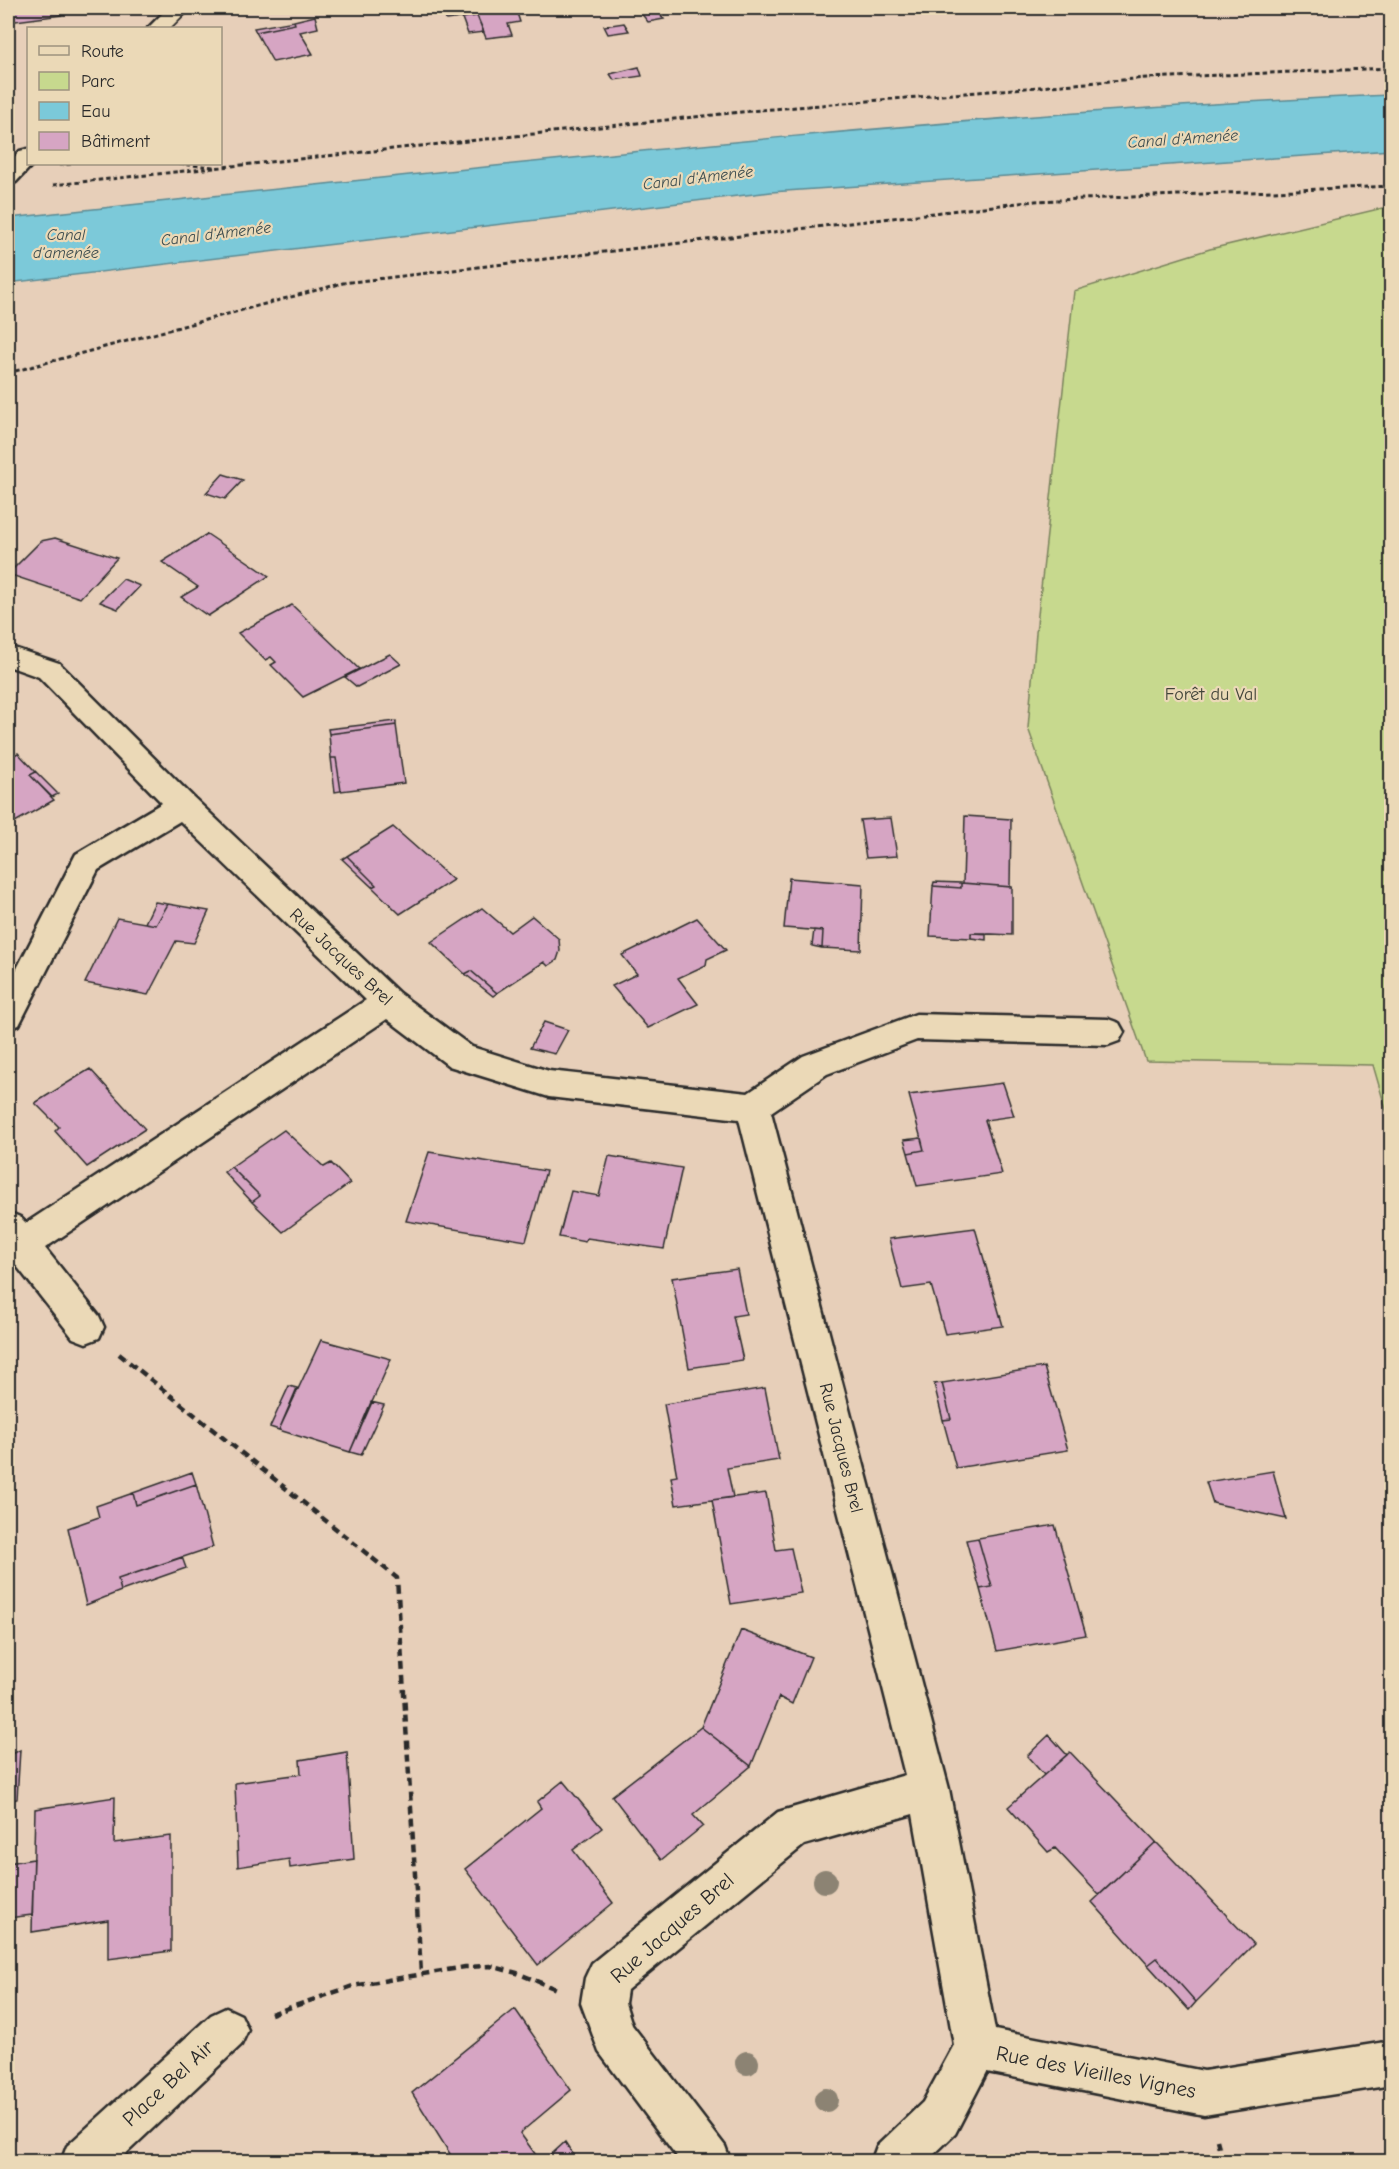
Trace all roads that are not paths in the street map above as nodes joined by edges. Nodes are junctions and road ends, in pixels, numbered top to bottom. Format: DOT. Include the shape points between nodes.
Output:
graph roads {
  1 [pos="180,8"];
  2 [pos="159,27"];
  3 [pos="8,656"];
  4 [pos="182,805"];
  5 [pos="388,1002"];
  6 [pos="8,1016"];
  7 [pos="1108,1032"];
  8 [pos="753,1107"];
  9 [pos="14,1236"];
  10 [pos="86,1327"];
  11 [pos="929,1789"];
  12 [pos="226,2030"];
  13 [pos="976,2048"];
  14 [pos="1392,2063"];
  15 [pos="83,2162"];
  16 [pos="709,2162"];
  17 [pos="894,2162"];
  1 -- 2 [label="street"];
  3 -- 4 [label="street, Rue Jacques Brel" via="49,670"];
  4 -- 5 [label="street, Rue Jacques Brel"];
  4 -- 6 [label="street" via="87,862"];
  5 -- 8 [label="street, Rue Jacques Brel" via="461,1057 549,1084"];
  5 -- 9 [label="street"];
  7 -- 8 [label="street" via="916,1027 815,1065"];
  8 -- 11 [label="street, Rue Jacques Brel"];
  9 -- 10 [label="street"];
  11 -- 13 [label="street, Rue Jacques Brel"];
  11 -- 16 [label="street, Rue Jacques Brel" via="792,1827 607,1978 603,2003 614,2037"];
  12 -- 15 [label="street, Place Bel Air"];
  13 -- 14 [label="street, Rue des Vieilles Vignes" via="1204,2093"];
  13 -- 17 [label="street, Rue des Vieilles Vignes" via="939,2118"];
}
